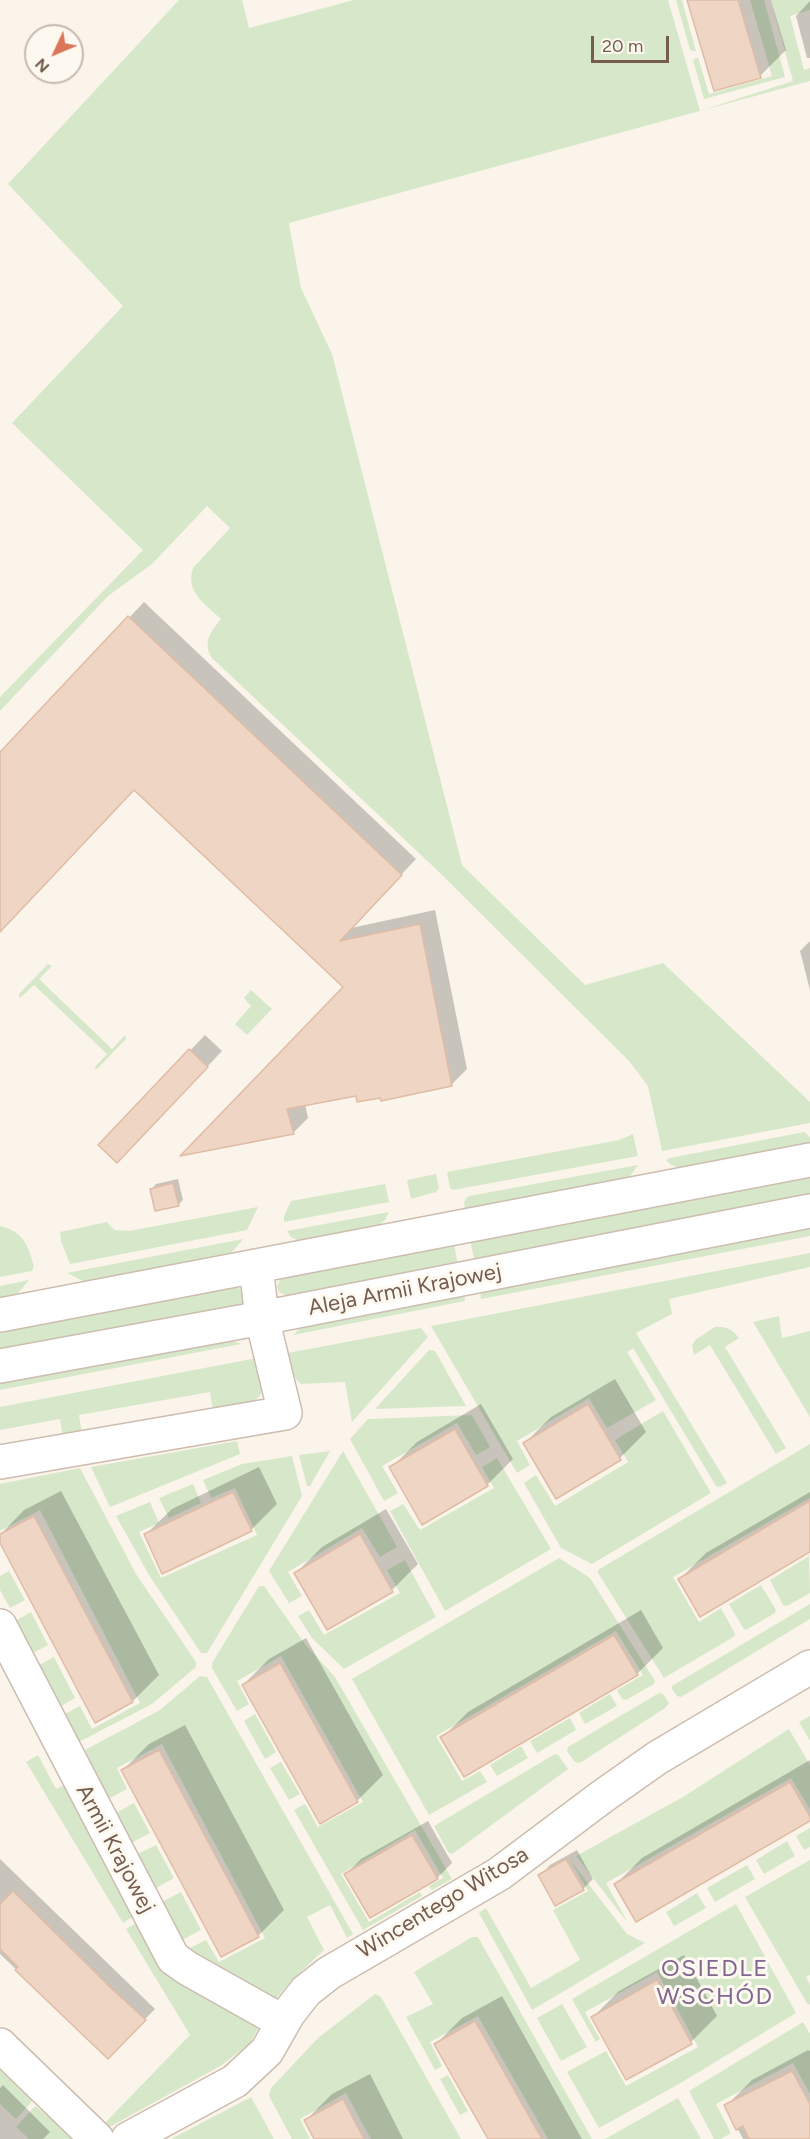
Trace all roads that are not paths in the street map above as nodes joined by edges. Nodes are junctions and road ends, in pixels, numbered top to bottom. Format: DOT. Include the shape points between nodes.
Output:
graph roads {
  1 [pos="810,1160"];
  2 [pos="810,1211"];
  3 [pos="256,1266"];
  4 [pos="0,1314"];
  5 [pos="262,1318"];
  6 [pos="0,1366"];
  7 [pos="0,1462"];
  8 [pos="0,1626"];
  9 [pos="810,1667"];
  10 [pos="283,2022"];
  11 [pos="0,2045"];
  12 [pos="96,2139"];
  13 [pos="128,2139"];
  1 -- 3 [label="street"];
  2 -- 5 [label="street, Aleja Armii Krajowej"];
  3 -- 4 [label="street"];
  3 -- 5 [label="street"];
  5 -- 6 [label="street, Aleja Armii Krajowej"];
  5 -- 7 [label="street" via="285,1413"];
  8 -- 10 [label="street, Armii Krajowej" via="173,1958"];
  9 -- 10 [label="street, Wincentego Witosa" via="657,1758 499,1874 328,1973 306,1991"];
  10 -- 13 [label="street, Wincentego Witosa" via="267,2051 235,2081"];
  11 -- 12 [label="street"];
}
